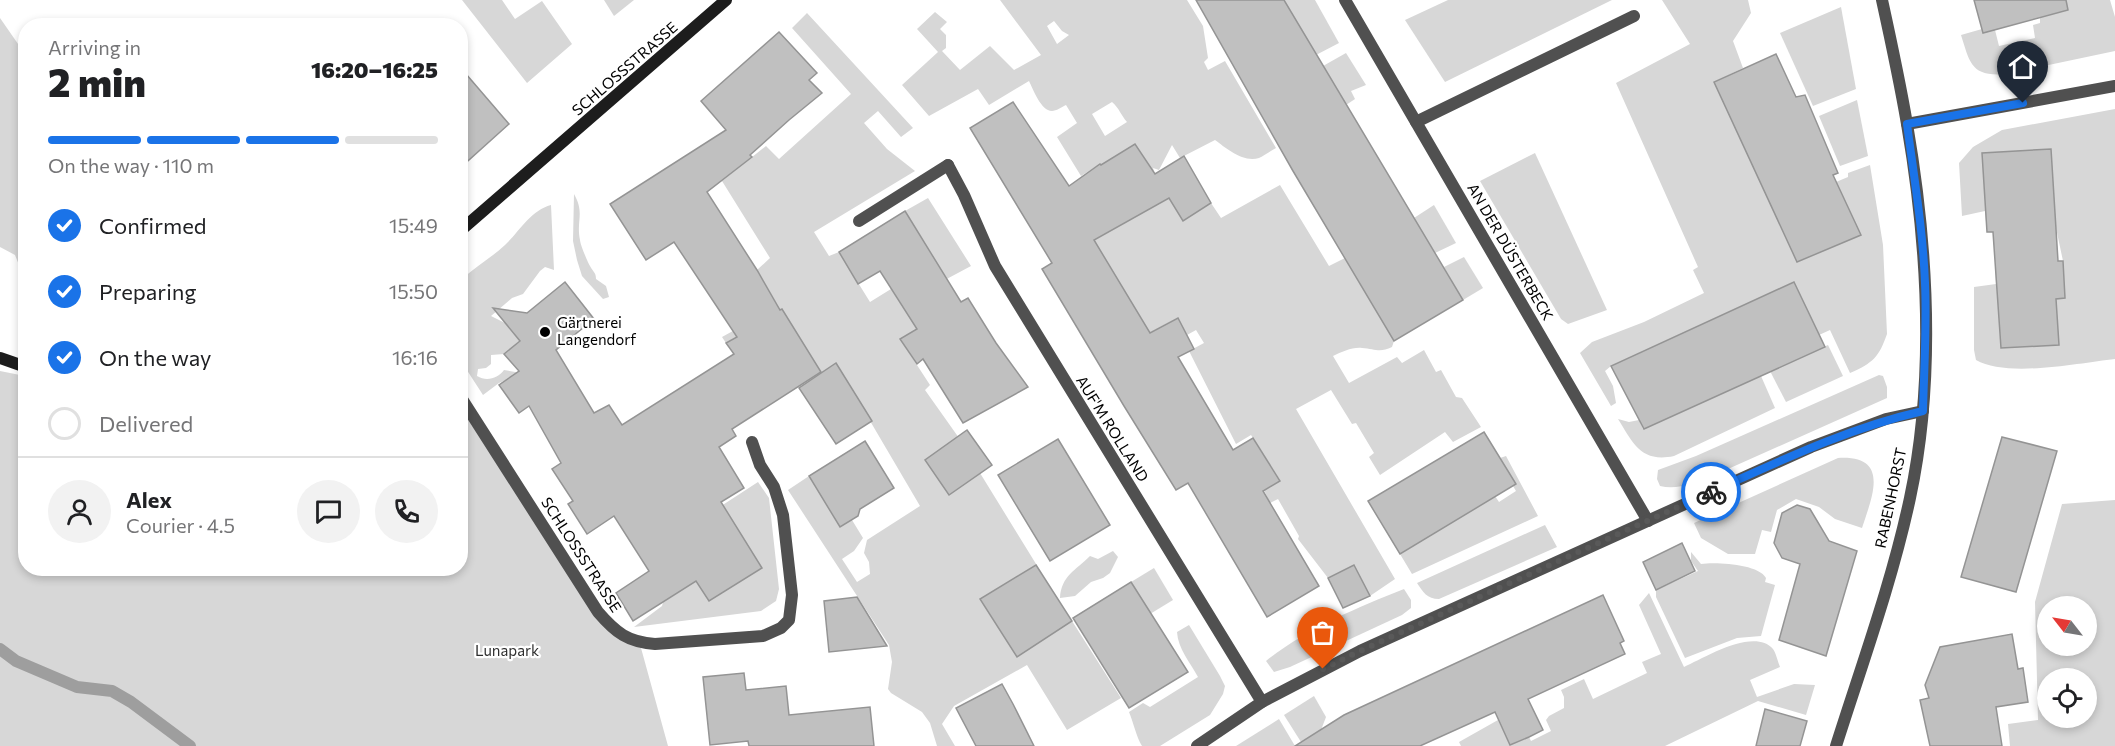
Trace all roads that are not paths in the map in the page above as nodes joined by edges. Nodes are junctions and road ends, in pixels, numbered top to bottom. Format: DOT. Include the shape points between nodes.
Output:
graph roads {
  1 [pos="726,0"];
  2 [pos="1345,0"];
  3 [pos="1882,0"];
  4 [pos="1634,16"];
  5 [pos="2115,86"];
  6 [pos="1416,122"];
  7 [pos="1907,124"];
  8 [pos="859,221"];
  9 [pos="468,224"];
  10 [pos="0,358"];
  11 [pos="18,364"];
  12 [pos="468,409"];
  13 [pos="1923,411"];
  14 [pos="752,442"];
  15 [pos="1648,521"];
  16 [pos="1262,702"];
  17 [pos="1197,746"];
  18 [pos="1836,746"];
  1 -- 9 [label="street, SCHLOSSSTRASSE"];
  2 -- 6 [label="street, AN DER DÜSTERBECK"];
  3 -- 7 [label="street, RABENHORST"];
  4 -- 6 [label="street"];
  5 -- 7 [label="street"];
  6 -- 15 [label="street, AN DER DÜSTERBECK"];
  7 -- 13 [label="street, RABENHORST" via="1925,282"];
  8 -- 16 [label="street, AUF'M ROLLAND" via="948,165 995,266"];
  10 -- 11 [label="street"];
  12 -- 14 [label="street, SCHLOSSSTRASSE" via="598,612 612,627 638,643 763,636 789,620 792,595 783,515"];
  13 -- 15 [label="street" via="1838,436"];
  13 -- 18 [label="street, RABENHORST" via="1910,499"];
  15 -- 16 [label="street" via="1360,651"];
  16 -- 17 [label="street"];
}
